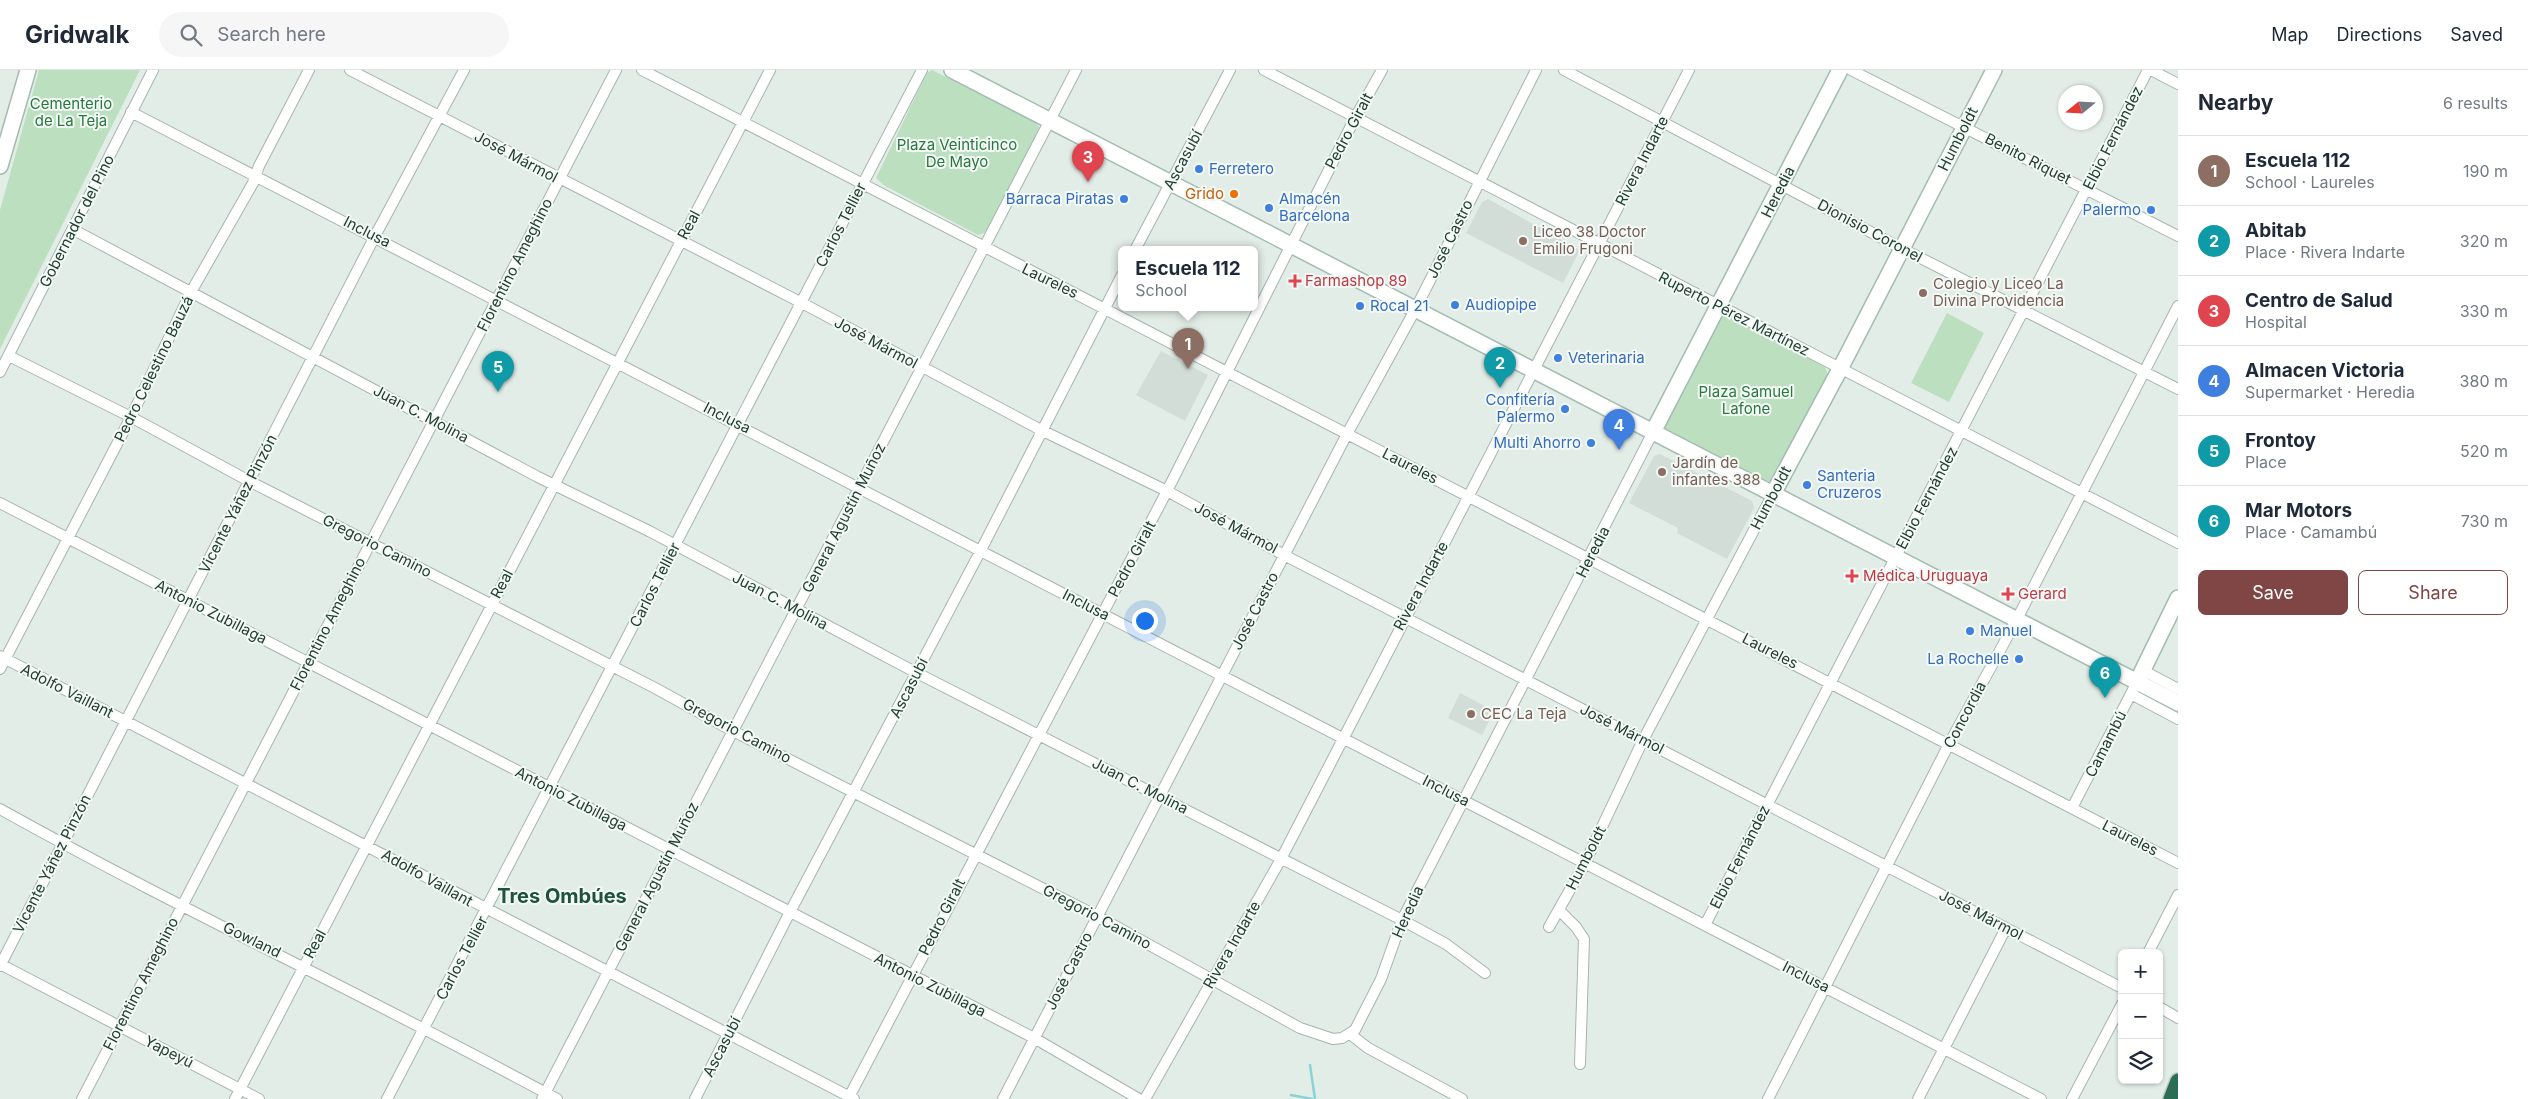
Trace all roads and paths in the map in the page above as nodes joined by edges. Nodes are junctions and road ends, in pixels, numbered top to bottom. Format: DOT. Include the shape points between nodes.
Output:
graph roads {
  1 [pos="153,70"];
  2 [pos="309,70"];
  3 [pos="350,70"];
  4 [pos="464,70"];
  5 [pos="616,70"];
  6 [pos="642,70"];
  7 [pos="770,70"];
  8 [pos="922,70"];
  9 [pos="952,70"];
  10 [pos="1076,70"];
  11 [pos="1230,70"];
  12 [pos="1264,70"];
  13 [pos="1382,70"];
  14 [pos="1536,70"];
  15 [pos="1564,70"];
  16 [pos="1689,70"];
  17 [pos="1840,70"];
  18 [pos="1851,70"];
  19 [pos="1994,70"];
  20 [pos="2150,70"];
  21 [pos="26,71"];
  22 [pos="2178,84"];
  23 [pos="131,112"];
  24 [pos="441,116"];
  25 [pos="1355,118"];
  26 [pos="743,121"];
  27 [pos="1051,121"];
  28 [pos="1663,121"];
  29 [pos="1964,128"];
  30 [pos="0,166"];
  31 [pos="255,176"];
  32 [pos="559,179"];
  33 [pos="1478,181"];
  34 [pos="1171,182"];
  35 [pos="863,183"];
  36 [pos="1782,185"];
  37 [pos="2087,189"];
  38 [pos="74,230"];
  39 [pos="375,236"];
  40 [pos="2178,236"];
  41 [pos="680,241"];
  42 [pos="1599,244"];
  43 [pos="1291,245"];
  44 [pos="1137,246"];
  45 [pos="984,248"];
  46 [pos="1902,248"];
  47 [pos="1118,283"];
  48 [pos="192,292"];
  49 [pos="497,300"];
  50 [pos="802,303"];
  51 [pos="2178,306"];
  52 [pos="1719,307"];
  53 [pos="1104,308"];
  54 [pos="1258,310"];
  55 [pos="1415,310"];
  56 [pos="2023,310"];
  57 [pos="1258,311"];
  58 [pos="9,356"];
  59 [pos="314,357"];
  60 [pos="618,362"];
  61 [pos="922,368"];
  62 [pos="1840,369"];
  63 [pos="1534,371"];
  64 [pos="0,372"];
  65 [pos="1227,372"];
  66 [pos="2144,372"];
  67 [pos="2178,389"];
  68 [pos="131,417"];
  69 [pos="434,420"];
  70 [pos="737,424"];
  71 [pos="1041,430"];
  72 [pos="1962,431"];
  73 [pos="1653,432"];
  74 [pos="1347,434"];
  75 [pos="249,481"];
  76 [pos="554,484"];
  77 [pos="860,487"];
  78 [pos="1167,491"];
  79 [pos="2081,493"];
  80 [pos="1772,494"];
  81 [pos="1469,496"];
  82 [pos="0,503"];
  83 [pos="68,538"];
  84 [pos="370,543"];
  85 [pos="2178,543"];
  86 [pos="675,546"];
  87 [pos="981,550"];
  88 [pos="1284,555"];
  89 [pos="1589,559"];
  90 [pos="1894,559"];
  91 [pos="2178,598"];
  92 [pos="188,600"];
  93 [pos="491,605"];
  94 [pos="796,609"];
  95 [pos="1103,614"];
  96 [pos="1405,616"];
  97 [pos="1706,618"];
  98 [pos="2016,621"];
  99 [pos="2,661"];
  100 [pos="308,663"];
  101 [pos="613,666"];
  102 [pos="916,673"];
  103 [pos="1222,675"];
  104 [pos="1526,680"];
  105 [pos="1830,682"];
  106 [pos="2137,682"];
  107 [pos="2178,689"];
  108 [pos="2178,703"];
  109 [pos="2178,719"];
  110 [pos="126,722"];
  111 [pos="428,726"];
  112 [pos="733,731"];
  113 [pos="1040,735"];
  114 [pos="1344,738"];
  115 [pos="1643,740"];
  116 [pos="1949,744"];
  117 [pos="246,782"];
  118 [pos="550,788"];
  119 [pos="854,791"];
  120 [pos="1160,796"];
  121 [pos="1463,800"];
  122 [pos="1768,803"];
  123 [pos="2072,808"];
  124 [pos="0,809"];
  125 [pos="63,844"];
  126 [pos="367,845"];
  127 [pos="671,850"];
  128 [pos="975,855"];
  129 [pos="1281,859"];
  130 [pos="1585,863"];
  131 [pos="2178,863"];
  132 [pos="1886,866"];
  133 [pos="2178,895"];
  134 [pos="182,905"];
  135 [pos="1559,910"];
  136 [pos="487,911"];
  137 [pos="790,912"];
  138 [pos="1097,916"];
  139 [pos="1402,920"];
  140 [pos="1705,925"];
  141 [pos="1549,927"];
  142 [pos="2006,928"];
  143 [pos="2150,949"];
  144 [pos="0,965"];
  145 [pos="304,966"];
  146 [pos="608,970"];
  147 [pos="1484,973"];
  148 [pos="912,977"];
  149 [pos="1212,979"];
  150 [pos="2118,986"];
  151 [pos="1824,987"];
  152 [pos="2163,1009"];
  153 [pos="2118,1012"];
  154 [pos="2178,1018"];
  155 [pos="119,1026"];
  156 [pos="425,1028"];
  157 [pos="1350,1034"];
  158 [pos="728,1035"];
  159 [pos="1034,1038"];
  160 [pos="1943,1048"];
  161 [pos="1580,1064"];
  162 [pos="2178,1081"];
  163 [pos="240,1089"];
  164 [pos="2178,1091"];
  165 [pos="544,1096"];
  166 [pos="851,1098"];
  167 [pos="82,1099"];
  168 [pos="235,1099"];
  169 [pos="259,1099"];
  170 [pos="387,1099"];
  171 [pos="557,1099"];
  172 [pos="695,1099"];
  173 [pos="1003,1099"];
  174 [pos="1139,1099"];
  175 [pos="1146,1099"];
  176 [pos="1462,1099"];
  177 [pos="1768,1099"];
  178 [pos="1918,1099"];
  179 [pos="2041,1099"];
  180 [pos="2072,1099"];
  181 [pos="2172,1099"];
  1 -- 23 [label="street, Gobernador del Pino"];
  2 -- 31 [label="street, Pedro Celestino Bauzá"];
  3 -- 24 [label="street, José Mármol"];
  4 -- 24 [label="street, Vicente Yáñez Pinzón"];
  5 -- 32 [label="street, Florentino Ameghino"];
  6 -- 26 [label="street, Laureles"];
  7 -- 26 [label="street, Real"];
  8 -- 35 [label="street, Carlos Tellier"];
  9 -- 27 [label="main road"];
  10 -- 27 [label="street, General Agustín Muñoz"];
  11 -- 34 [label="street, Ascasubí"];
  12 -- 25 [label="street, Ruperto Pérez Martínez"];
  13 -- 25 [label="street, Pedro Giralt"];
  14 -- 33 [label="street, José Castro"];
  15 -- 28 [label="street, Dionisio Coronel"];
  16 -- 28 [label="street, Rivera Indarte"];
  17 -- 36 [label="main road, Heredia"];
  18 -- 29 [label="street, Benito Riquet"];
  19 -- 29 [label="main road, Humboldt"];
  20 -- 22 [label="street"];
  20 -- 37 [label="street, Elbio Fernández"];
  21 -- 30 [label="main road"];
  23 -- 31 [label="street, Inclusa"];
  23 -- 38 [label="street, Gobernador del Pino"];
  24 -- 32 [label="street, José Mármol"];
  24 -- 39 [label="street, Vicente Yáñez Pinzón"];
  25 -- 33 [label="street, Ruperto Pérez Martínez"];
  25 -- 43 [label="street, Pedro Giralt"];
  26 -- 35 [label="street, Laureles"];
  26 -- 41 [label="street, Real"];
  27 -- 34 [label="main road"];
  27 -- 45 [label="street, General Agustín Muñoz"];
  28 -- 36 [label="street, Dionisio Coronel"];
  28 -- 42 [label="street, Rivera Indarte"];
  29 -- 37 [label="street, Benito Riquet"];
  29 -- 46 [label="main road, Humboldt"];
  31 -- 39 [label="street, Inclusa"];
  31 -- 48 [label="street, Pedro Celestino Bauzá"];
  32 -- 41 [label="street, José Mármol"];
  32 -- 49 [label="street, Florentino Ameghino"];
  33 -- 42 [label="street, Ruperto Pérez Martínez"];
  33 -- 55 [label="street, José Castro"];
  34 -- 43 [label="main road"];
  34 -- 44 [label="street, Ascasubí"];
  35 -- 45 [label="street, Laureles"];
  35 -- 50 [label="street, Carlos Tellier"];
  36 -- 46 [label="street, Dionisio Coronel"];
  36 -- 52 [label="main road, Heredia"];
  37 -- 40 [label="street, Benito Riquet"];
  37 -- 56 [label="street, Elbio Fernández"];
  38 -- 48 [label="street, Juan C. Molina"];
  38 -- 58 [label="street, Gobernador del Pino"];
  39 -- 49 [label="street, Inclusa"];
  39 -- 59 [label="street, Vicente Yáñez Pinzón"];
  41 -- 50 [label="street, José Mármol"];
  41 -- 60 [label="street, Real"];
  42 -- 52 [label="street, Ruperto Pérez Martínez"];
  42 -- 63 [label="street, Rivera Indarte"];
  43 -- 54 [label="street, Pedro Giralt"];
  43 -- 55 [label="main road"];
  45 -- 53 [label="street, Laureles"];
  45 -- 61 [label="street, General Agustín Muñoz"];
  46 -- 56 [label="street, Dionisio Coronel"];
  46 -- 62 [label="main road, Humboldt"];
  47 -- 53 [label="street, Ascasubí"];
  48 -- 59 [label="street, Juan C. Molina"];
  48 -- 68 [label="street, Pedro Celestino Bauzá"];
  49 -- 60 [label="street, Inclusa"];
  49 -- 69 [label="street, Florentino Ameghino"];
  50 -- 61 [label="street, José Mármol"];
  50 -- 70 [label="street, Carlos Tellier"];
  51 -- 66 [label="street, Concordia"];
  52 -- 62 [label="street, Ruperto Pérez Martínez"];
  52 -- 73 [label="main road, Heredia"];
  53 -- 65 [label="street, Laureles"];
  53 -- 71 [label="street, Ascasubí"];
  55 -- 63 [label="main road"];
  55 -- 74 [label="street, José Castro"];
  56 -- 66 [label="street, Dionisio Coronel"];
  56 -- 72 [label="street, Elbio Fernández"];
  57 -- 65 [label="street, Pedro Giralt"];
  58 -- 64 [label="street, Gobernador del Pino"];
  58 -- 68 [label="street, Gregorio Camino"];
  59 -- 69 [label="street, Juan C. Molina"];
  59 -- 75 [label="street, Vicente Yáñez Pinzón"];
  60 -- 70 [label="street, Inclusa"];
  60 -- 76 [label="street, Real"];
  61 -- 71 [label="street, José Mármol"];
  61 -- 77 [label="street, General Agustín Muñoz"];
  62 -- 72 [label="street, Ruperto Pérez Martínez"];
  62 -- 80 [label="main road, Humboldt"];
  63 -- 73 [label="main road"];
  63 -- 81 [label="street, Rivera Indarte"];
  65 -- 74 [label="street, Laureles"];
  65 -- 78 [label="street, Pedro Giralt"];
  66 -- 67 [label="street, Dionisio Coronel"];
  66 -- 79 [label="street, Concordia"];
  68 -- 75 [label="street, Gregorio Camino"];
  68 -- 83 [label="street, Pedro Celestino Bauzá"];
  69 -- 76 [label="street, Juan C. Molina"];
  69 -- 84 [label="street, Florentino Ameghino"];
  70 -- 77 [label="street, Inclusa"];
  70 -- 86 [label="street, Carlos Tellier"];
  71 -- 78 [label="street, José Mármol"];
  71 -- 87 [label="street, Ascasubí"];
  72 -- 79 [label="street, Ruperto Pérez Martínez"];
  72 -- 90 [label="street, Elbio Fernández"];
  73 -- 80 [label="main road"];
  73 -- 89 [label="street, Heredia"];
  74 -- 81 [label="street, Laureles"];
  74 -- 88 [label="street, José Castro"];
  75 -- 84 [label="street, Gregorio Camino"];
  75 -- 92 [label="street, Vicente Yáñez Pinzón"];
  76 -- 86 [label="street, Juan C. Molina"];
  76 -- 93 [label="street, Real"];
  77 -- 87 [label="street, Inclusa"];
  77 -- 94 [label="street, General Agustín Muñoz"];
  78 -- 88 [label="street, José Mármol"];
  78 -- 95 [label="street, Pedro Giralt"];
  79 -- 85 [label="street, Ruperto Pérez Martínez"];
  79 -- 98 [label="street, Concordia"];
  80 -- 90 [label="main road"];
  80 -- 97 [label="street, Humboldt"];
  81 -- 89 [label="street, Laureles"];
  81 -- 96 [label="street, Rivera Indarte"];
  82 -- 83 [label="street, Antonio Zubillaga"];
  83 -- 92 [label="street, Antonio Zubillaga"];
  83 -- 99 [label="street, Pedro Celestino Bauzá"];
  84 -- 93 [label="street, Gregorio Camino"];
  84 -- 100 [label="street, Florentino Ameghino"];
  86 -- 94 [label="street, Juan C. Molina"];
  86 -- 101 [label="street, Carlos Tellier"];
  87 -- 95 [label="street, Inclusa"];
  87 -- 102 [label="street, Ascasubí"];
  88 -- 96 [label="street, José Mármol"];
  88 -- 103 [label="street, José Castro"];
  89 -- 97 [label="street, Laureles"];
  89 -- 104 [label="street, Heredia"];
  90 -- 98 [label="main road"];
  90 -- 105 [label="street, Elbio Fernández"];
  91 -- 106 [label="main road, Camambú"];
  92 -- 100 [label="street, Antonio Zubillaga"];
  92 -- 110 [label="street, Vicente Yáñez Pinzón"];
  93 -- 101 [label="street, Gregorio Camino"];
  93 -- 111 [label="street, Real"];
  94 -- 102 [label="street, Juan C. Molina"];
  94 -- 112 [label="street, General Agustín Muñoz"];
  95 -- 103 [label="street, Inclusa"];
  95 -- 113 [label="street, Pedro Giralt"];
  96 -- 104 [label="street, José Mármol"];
  96 -- 114 [label="street, Rivera Indarte"];
  97 -- 105 [label="street, Laureles"];
  97 -- 115 [label="street, Humboldt"];
  98 -- 106 [label="main road"];
  98 -- 116 [label="street, Concordia"];
  99 -- 110 [label="street, Adolfo Vaillant"];
  100 -- 111 [label="street, Antonio Zubillaga"];
  100 -- 117 [label="street, Florentino Ameghino"];
  101 -- 112 [label="street, Gregorio Camino"];
  101 -- 118 [label="street, Carlos Tellier"];
  102 -- 113 [label="street, Juan C. Molina"];
  102 -- 119 [label="street, Ascasubí"];
  103 -- 114 [label="street, Inclusa"];
  103 -- 120 [label="street, José Castro"];
  104 -- 115 [label="street, José Mármol"];
  104 -- 121 [label="street, Heredia"];
  105 -- 116 [label="street, Laureles"];
  105 -- 122 [label="street, Elbio Fernández"];
  106 -- 107 [label="street"];
  106 -- 108 [label="main road"];
  106 -- 109 [label="street"];
  106 -- 123 [label="street, Camambú"];
  110 -- 117 [label="street, Adolfo Vaillant"];
  110 -- 125 [label="street, Vicente Yáñez Pinzón"];
  111 -- 118 [label="street, Antonio Zubillaga"];
  111 -- 126 [label="street, Real"];
  112 -- 119 [label="street, Gregorio Camino"];
  112 -- 127 [label="street, General Agustín Muñoz"];
  113 -- 120 [label="street, Juan C. Molina"];
  113 -- 128 [label="street, Pedro Giralt"];
  114 -- 121 [label="street, Inclusa"];
  114 -- 129 [label="street, Rivera Indarte"];
  115 -- 122 [label="street, José Mármol"];
  115 -- 130 [label="street, Humboldt"];
  116 -- 123 [label="street, Laureles"];
  116 -- 132 [label="street, Concordia"];
  117 -- 126 [label="street, Adolfo Vaillant"];
  117 -- 134 [label="street, Florentino Ameghino"];
  118 -- 127 [label="street, Antonio Zubillaga"];
  118 -- 136 [label="street, Carlos Tellier"];
  119 -- 128 [label="street, Gregorio Camino"];
  119 -- 137 [label="street, Ascasubí"];
  120 -- 129 [label="street, Juan C. Molina"];
  120 -- 138 [label="street, José Castro"];
  121 -- 130 [label="street, Inclusa"];
  121 -- 139 [label="street, Heredia"];
  122 -- 132 [label="street, José Mármol"];
  122 -- 140 [label="street, Elbio Fernández"];
  123 -- 131 [label="street, Laureles"];
  124 -- 125 [label="street, Gowland"];
  125 -- 134 [label="street, Gowland"];
  125 -- 144 [label="street, Vicente Yáñez Pinzón"];
  126 -- 136 [label="street, Adolfo Vaillant"];
  126 -- 145 [label="street, Real"];
  127 -- 137 [label="street, Antonio Zubillaga"];
  127 -- 146 [label="street, General Agustín Muñoz"];
  128 -- 138 [label="street, Gregorio Camino"];
  128 -- 148 [label="street, Pedro Giralt"];
  129 -- 139 [label="street, Juan C. Molina"];
  129 -- 149 [label="street, Rivera Indarte"];
  130 -- 135 [label="street, Humboldt"];
  130 -- 140 [label="street, Inclusa"];
  132 -- 142 [label="street, José Mármol"];
  132 -- 151 [label="street, Concordia"];
  133 -- 143 [label="street"];
  134 -- 145 [label="street, Gowland"];
  134 -- 155 [label="street, Florentino Ameghino"];
  135 -- 141 [label="street, Humboldt"];
  135 -- 161 [label="street" via="1584,939"];
  136 -- 146 [label="street, Adolfo Vaillant"];
  136 -- 156 [label="street, Carlos Tellier"];
  137 -- 148 [label="street, Antonio Zubillaga"];
  137 -- 158 [label="street, Ascasubí"];
  138 -- 149 [label="street, Gregorio Camino"];
  138 -- 159 [label="street, José Castro"];
  139 -- 147 [label="street, Juan C. Molina" via="1446,944"];
  139 -- 157 [label="street, Heredia" via="1381,979"];
  140 -- 151 [label="street, Inclusa"];
  142 -- 150 [label="street, José Mármol"];
  142 -- 160 [label="street"];
  144 -- 155 [label="street, Yapeyú"];
  145 -- 156 [label="street, Gowland"];
  145 -- 163 [label="street, Real"];
  146 -- 158 [label="street, Adolfo Vaillant"];
  146 -- 165 [label="street, General Agustín Muñoz"];
  148 -- 159 [label="street, Antonio Zubillaga"];
  148 -- 166 [label="street, Pedro Giralt"];
  149 -- 157 [label="street, Gregorio Camino" via="1300,1028 1329,1039"];
  149 -- 175 [label="street, Rivera Indarte"];
  151 -- 160 [label="street, Inclusa"];
  151 -- 177 [label="street, Concordia"];
  152 -- 154 [label="street"];
  153 -- 180 [label="street"];
  155 -- 163 [label="street, Yapeyú"];
  155 -- 167 [label="street, Florentino Ameghino"];
  156 -- 165 [label="street, Gowland"];
  156 -- 170 [label="street, Carlos Tellier"];
  157 -- 176 [label="street" via="1368,1048"];
  158 -- 166 [label="street, Adolfo Vaillant"];
  158 -- 172 [label="street, Ascasubí"];
  159 -- 173 [label="street, José Castro"];
  159 -- 174 [label="street, Antonio Zubillaga"];
  160 -- 178 [label="street"];
  160 -- 179 [label="street, Inclusa"];
  162 -- 181 [label="highway"];
  163 -- 168 [label="street, Real"];
  163 -- 169 [label="street, Yapeyú"];
  164 -- 181 [label="highway"];
  165 -- 171 [label="street, Gowland"];
}
